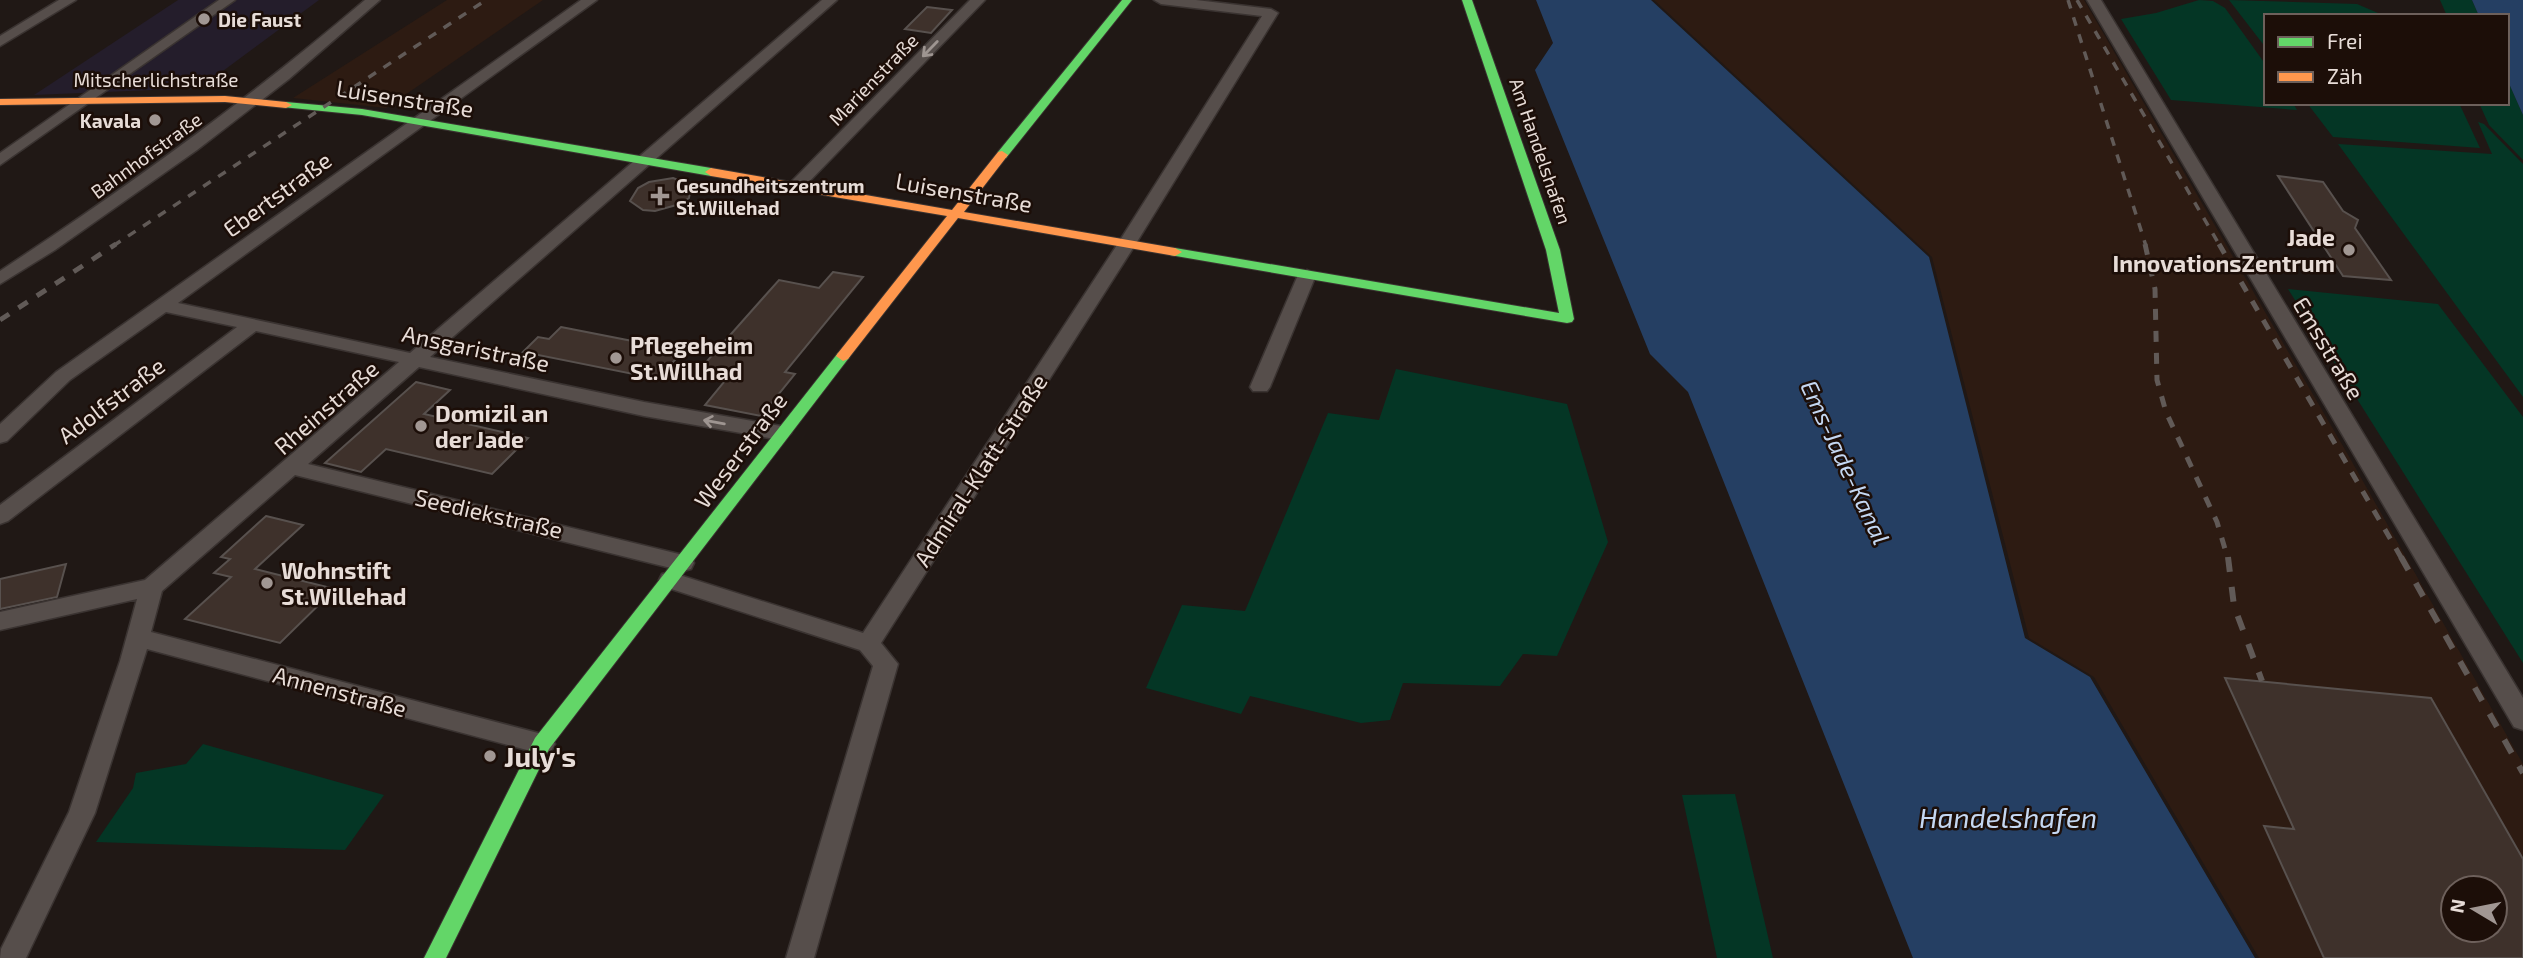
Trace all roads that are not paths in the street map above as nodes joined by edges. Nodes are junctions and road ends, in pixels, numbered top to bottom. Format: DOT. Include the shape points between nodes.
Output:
graph roads {
  1 [pos="69,0"];
  2 [pos="228,0"];
  3 [pos="373,0"];
  4 [pos="590,0"];
  5 [pos="830,0"];
  6 [pos="978,0"];
  7 [pos="1127,0"];
  8 [pos="1161,0"];
  9 [pos="1467,0"];
  10 [pos="2094,0"];
  11 [pos="0,42"];
  12 [pos="88,99"];
  13 [pos="255,102"];
  14 [pos="0,103"];
  15 [pos="311,106"];
  16 [pos="418,121"];
  17 [pos="0,160"];
  18 [pos="648,160"];
  19 [pos="796,186"];
  20 [pos="954,213"];
  21 [pos="1126,245"];
  22 [pos="1307,275"];
  23 [pos="0,279"];
  24 [pos="161,305"];
  25 [pos="1567,319"];
  26 [pos="253,324"];
  27 [pos="417,361"];
  28 [pos="1260,387"];
  29 [pos="781,433"];
  30 [pos="0,436"];
  31 [pos="293,467"];
  32 [pos="0,516"];
  33 [pos="676,571"];
  34 [pos="152,587"];
  35 [pos="0,621"];
  36 [pos="138,638"];
  37 [pos="867,644"];
  38 [pos="2523,720"];
  39 [pos="542,744"];
  40 [pos="11,958"];
  41 [pos="435,958"];
  42 [pos="800,958"];
  1 -- 11 [label="street"];
  2 -- 12 [label="street"];
  3 -- 13 [label="street, Bahnhofstraße"];
  4 -- 16 [label="street, Ebertstraße"];
  5 -- 18 [label="street, Rheinstraße"];
  6 -- 19 [label="street, Marienstraße, one-way"];
  7 -- 20 [label="street, Weserstraße"];
  8 -- 21 [label="street, Admiral-Klatt-Straße" via="1270,13"];
  9 -- 25 [label="street, Am Handelshafen" via="1553,250"];
  10 -- 38 [label="street, Emsstraße"];
  12 -- 13 [label="street, Mitscherlichstraße"];
  12 -- 14 [label="street, Mitscherlichstraße"];
  12 -- 17 [label="street"];
  13 -- 15 [label="street, Mitscherlichstraße"];
  13 -- 23 [label="street, Bahnhofstraße" via="115,204"];
  15 -- 16 [label="street, Luisenstraße"];
  16 -- 18 [label="street, Luisenstraße"];
  16 -- 24 [label="street, Ebertstraße"];
  18 -- 19 [label="street, Luisenstraße"];
  18 -- 27 [label="street, Rheinstraße"];
  19 -- 20 [label="street, Luisenstraße"];
  20 -- 21 [label="street, Luisenstraße"];
  20 -- 29 [label="street, Weserstraße"];
  21 -- 22 [label="street, Luisenstraße"];
  21 -- 37 [label="street, Admiral-Klatt-Straße"];
  22 -- 25 [label="street, Luisenstraße"];
  22 -- 28 [label="street"];
  24 -- 26 [label="street, Ansgaristraße"];
  24 -- 30 [label="street, Ebertstraße" via="62,376"];
  26 -- 27 [label="street, Ansgaristraße"];
  26 -- 32 [label="street, Adolfstraße"];
  29 -- 27 [label="street, Ansgaristraße, one-way" via="644,410"];
  27 -- 31 [label="street, Rheinstraße"];
  29 -- 33 [label="street, Weserstraße"];
  31 -- 33 [label="street, Seediekstraße"];
  31 -- 34 [label="street, Rheinstraße"];
  33 -- 37 [label="street, Seediekstraße"];
  33 -- 39 [label="street, Weserstraße"];
  34 -- 35 [label="street"];
  34 -- 36 [label="street"];
  36 -- 39 [label="street, Annenstraße"];
  36 -- 40 [label="street" via="82,813"];
  37 -- 42 [label="street" via="886,664"];
  39 -- 41 [label="street, Weserstraße"];
}
